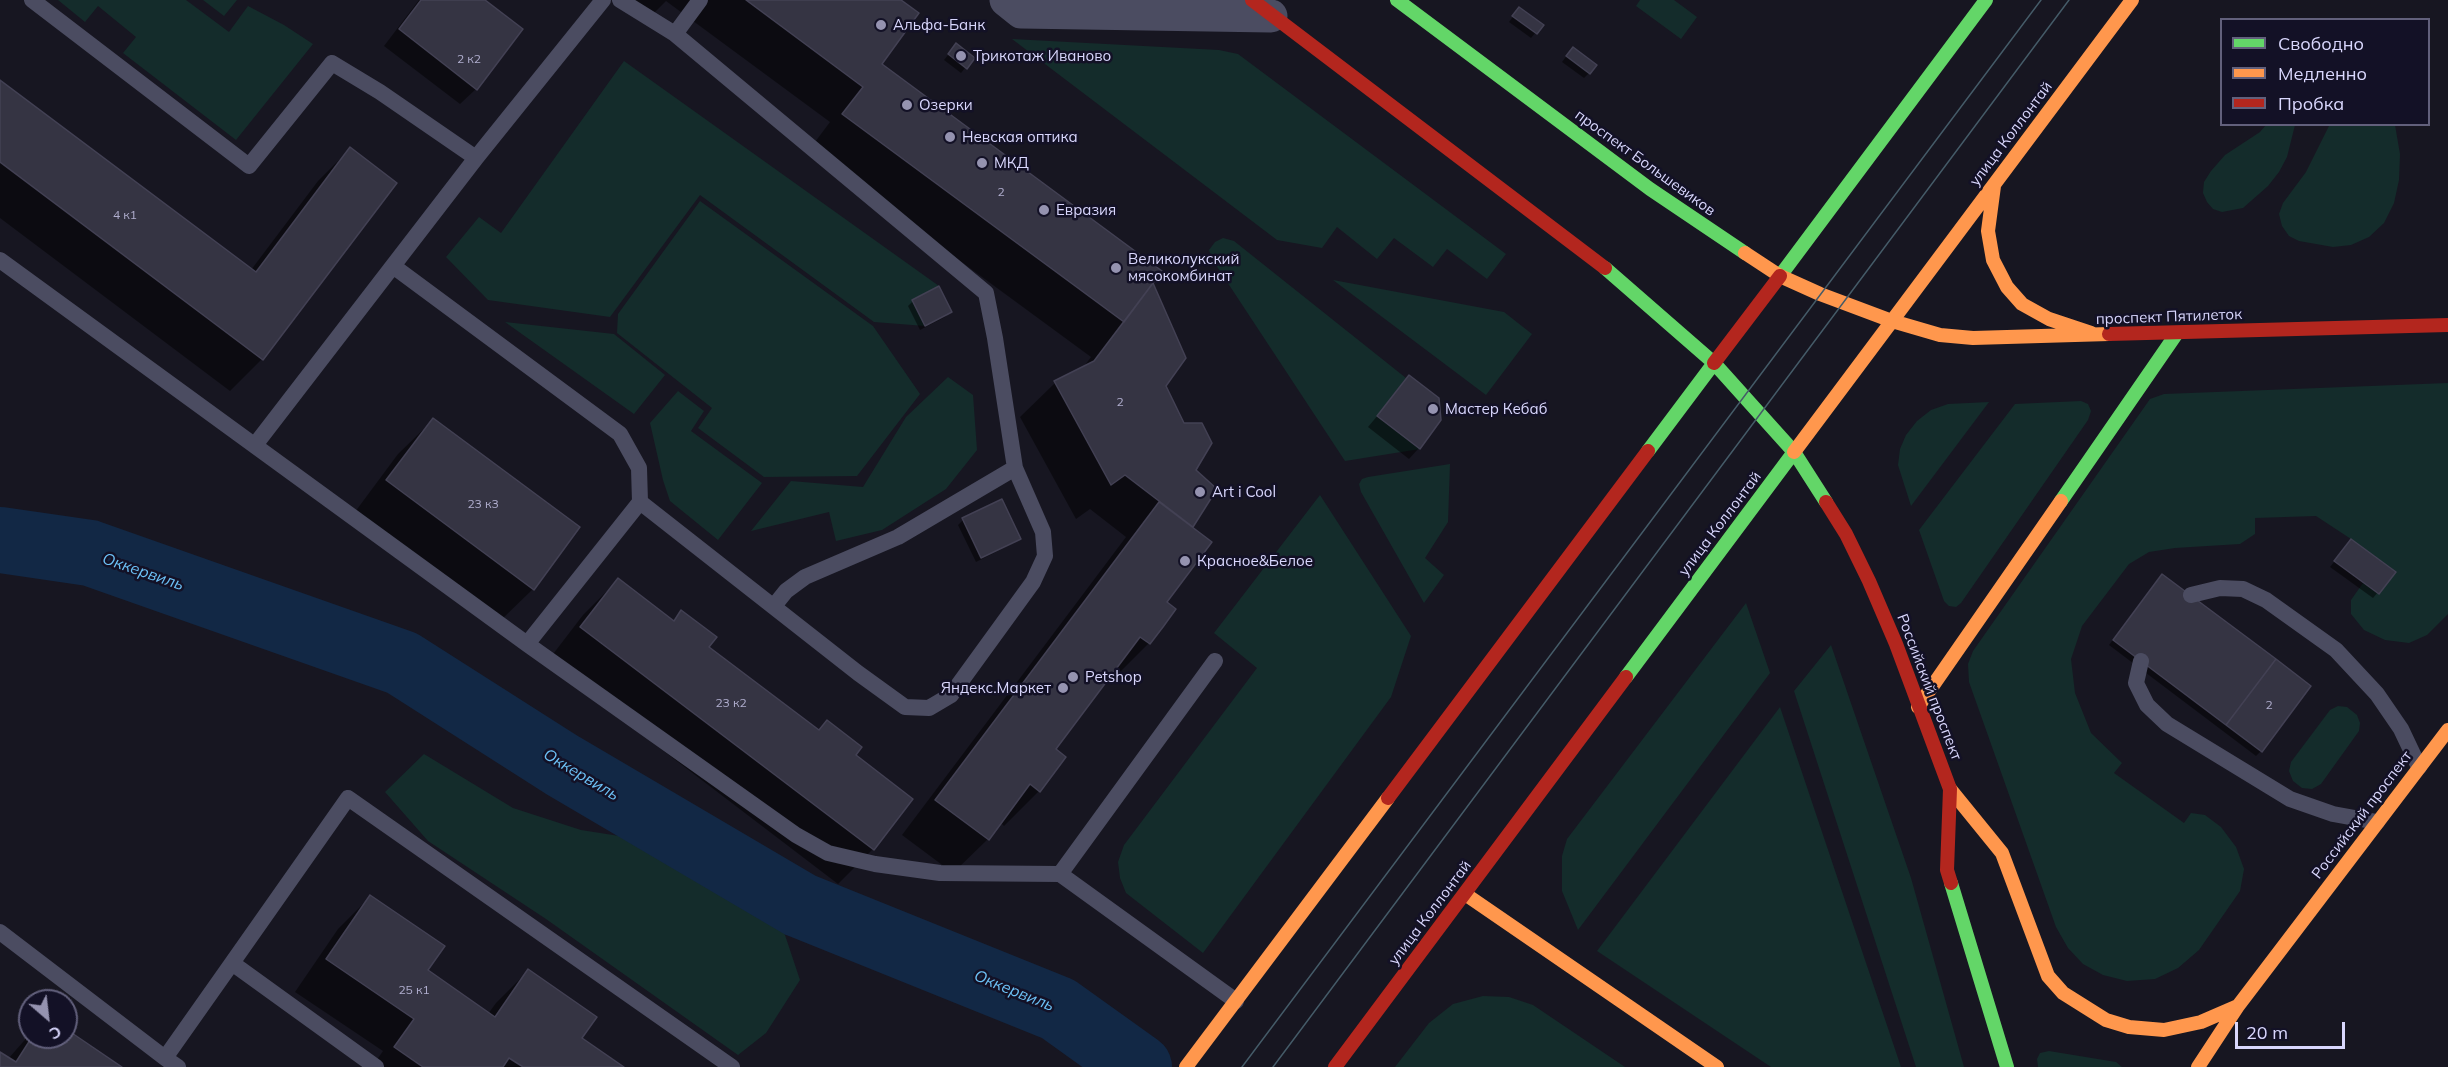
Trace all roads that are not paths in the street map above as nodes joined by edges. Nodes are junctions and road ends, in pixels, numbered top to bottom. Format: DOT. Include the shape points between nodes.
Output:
graph roads {
  1 [pos="32,0"];
  2 [pos="603,0"];
  3 [pos="620,0"];
  4 [pos="700,0"];
  5 [pos="1006,0"];
  6 [pos="1396,0"];
  7 [pos="1986,0"];
  8 [pos="2132,0"];
  9 [pos="1261,8"];
  10 [pos="675,34"];
  11 [pos="476,158"];
  12 [pos="1994,185"];
  13 [pos="0,260"];
  14 [pos="393,266"];
  15 [pos="1780,276"];
  16 [pos="1892,321"];
  17 [pos="2448,325"];
  18 [pos="2177,333"];
  19 [pos="2098,336"];
  20 [pos="1714,363"];
  21 [pos="255,445"];
  22 [pos="1794,452"];
  23 [pos="1015,468"];
  24 [pos="640,502"];
  25 [pos="2190,595"];
  26 [pos="774,606"];
  27 [pos="527,644"];
  28 [pos="1215,661"];
  29 [pos="2141,661"];
  30 [pos="1918,707"];
  31 [pos="2448,730"];
  32 [pos="2419,767"];
  33 [pos="1950,789"];
  34 [pos="2377,822"];
  35 [pos="1060,874"];
  36 [pos="1465,894"];
  37 [pos="0,932"];
  38 [pos="232,963"];
  39 [pos="1236,1001"];
  40 [pos="2238,1006"];
  41 [pos="172,1062"];
  42 [pos="376,1067"];
  43 [pos="732,1067"];
  44 [pos="1186,1067"];
  45 [pos="1335,1067"];
  46 [pos="1717,1067"];
  47 [pos="2007,1067"];
  48 [pos="2198,1067"];
  1 -- 11 [label="lane" via="249,166 333,63"];
  2 -- 11 [label="lane"];
  3 -- 10 [label="lane"];
  4 -- 10 [label="lane"];
  5 -- 9 [label="street" via="1021,12"];
  6 -- 15 [label="main road, проспект Большевиков" via="1650,189"];
  7 -- 15 [label="main road"];
  8 -- 12 [label="main road, улица Коллонтай"];
  9 -- 20 [label="main road" via="1596,261"];
  10 -- 23 [label="lane" via="986,293"];
  11 -- 14 [label="lane"];
  12 -- 16 [label="main road, улица Коллонтай"];
  12 -- 19 [label="main road" via="1988,231 1994,260 2007,287 2022,304 2049,319"];
  13 -- 21 [label="lane"];
  14 -- 21 [label="lane"];
  14 -- 24 [label="lane" via="620,434 639,468"];
  15 -- 16 [label="main road, проспект Большевиков"];
  15 -- 20 [label="main road"];
  16 -- 19 [label="main road, проспект Пятилеток" via="1940,336"];
  16 -- 22 [label="main road, улица Коллонтай"];
  17 -- 18 [label="main road, проспект Пятилеток"];
  18 -- 19 [label="main road, проспект Пятилеток"];
  18 -- 30 [label="main road"];
  20 -- 22 [label="main road, Российский проспект"];
  20 -- 39 [label="main road"];
  21 -- 27 [label="lane"];
  22 -- 30 [label="main road, Российский проспект" via="1846,534 1869,581"];
  22 -- 36 [label="main road, улица Коллонтай"];
  23 -- 26 [label="lane" via="897,537 805,577"];
  23 -- 26 [label="lane" via="1043,532 1045,556 1033,582 951,695 929,708 905,707"];
  24 -- 26 [label="lane"];
  24 -- 27 [label="lane"];
  25 -- 32 [label="lane" via="2220,588 2243,589 2266,600 2336,650 2377,694 2401,729"];
  27 -- 35 [label="lane" via="796,835 828,853 939,873"];
  28 -- 35 [label="lane"];
  29 -- 34 [label="lane" via="2136,683 2147,705 2167,724 2290,800 2333,814"];
  30 -- 33 [label="main road, Российский проспект"];
  31 -- 32 [label="main road, Российский проспект"];
  32 -- 34 [label="main road, Российский проспект"];
  33 -- 40 [label="main road" via="2002,853 2048,976 2063,993 2106,1020 2164,1030 2201,1022"];
  33 -- 47 [label="main road, Российский проспект" via="1947,870"];
  34 -- 40 [label="main road, Российский проспект"];
  35 -- 39 [label="lane"];
  36 -- 45 [label="main road, улица Коллонтай"];
  36 -- 46 [label="main road"];
  37 -- 41 [label="lane"];
  38 -- 41 [label="lane"];
  38 -- 42 [label="lane"];
  38 -- 43 [label="lane" via="348,798"];
  39 -- 44 [label="main road"];
  40 -- 48 [label="main road, Российский проспект"];
}
